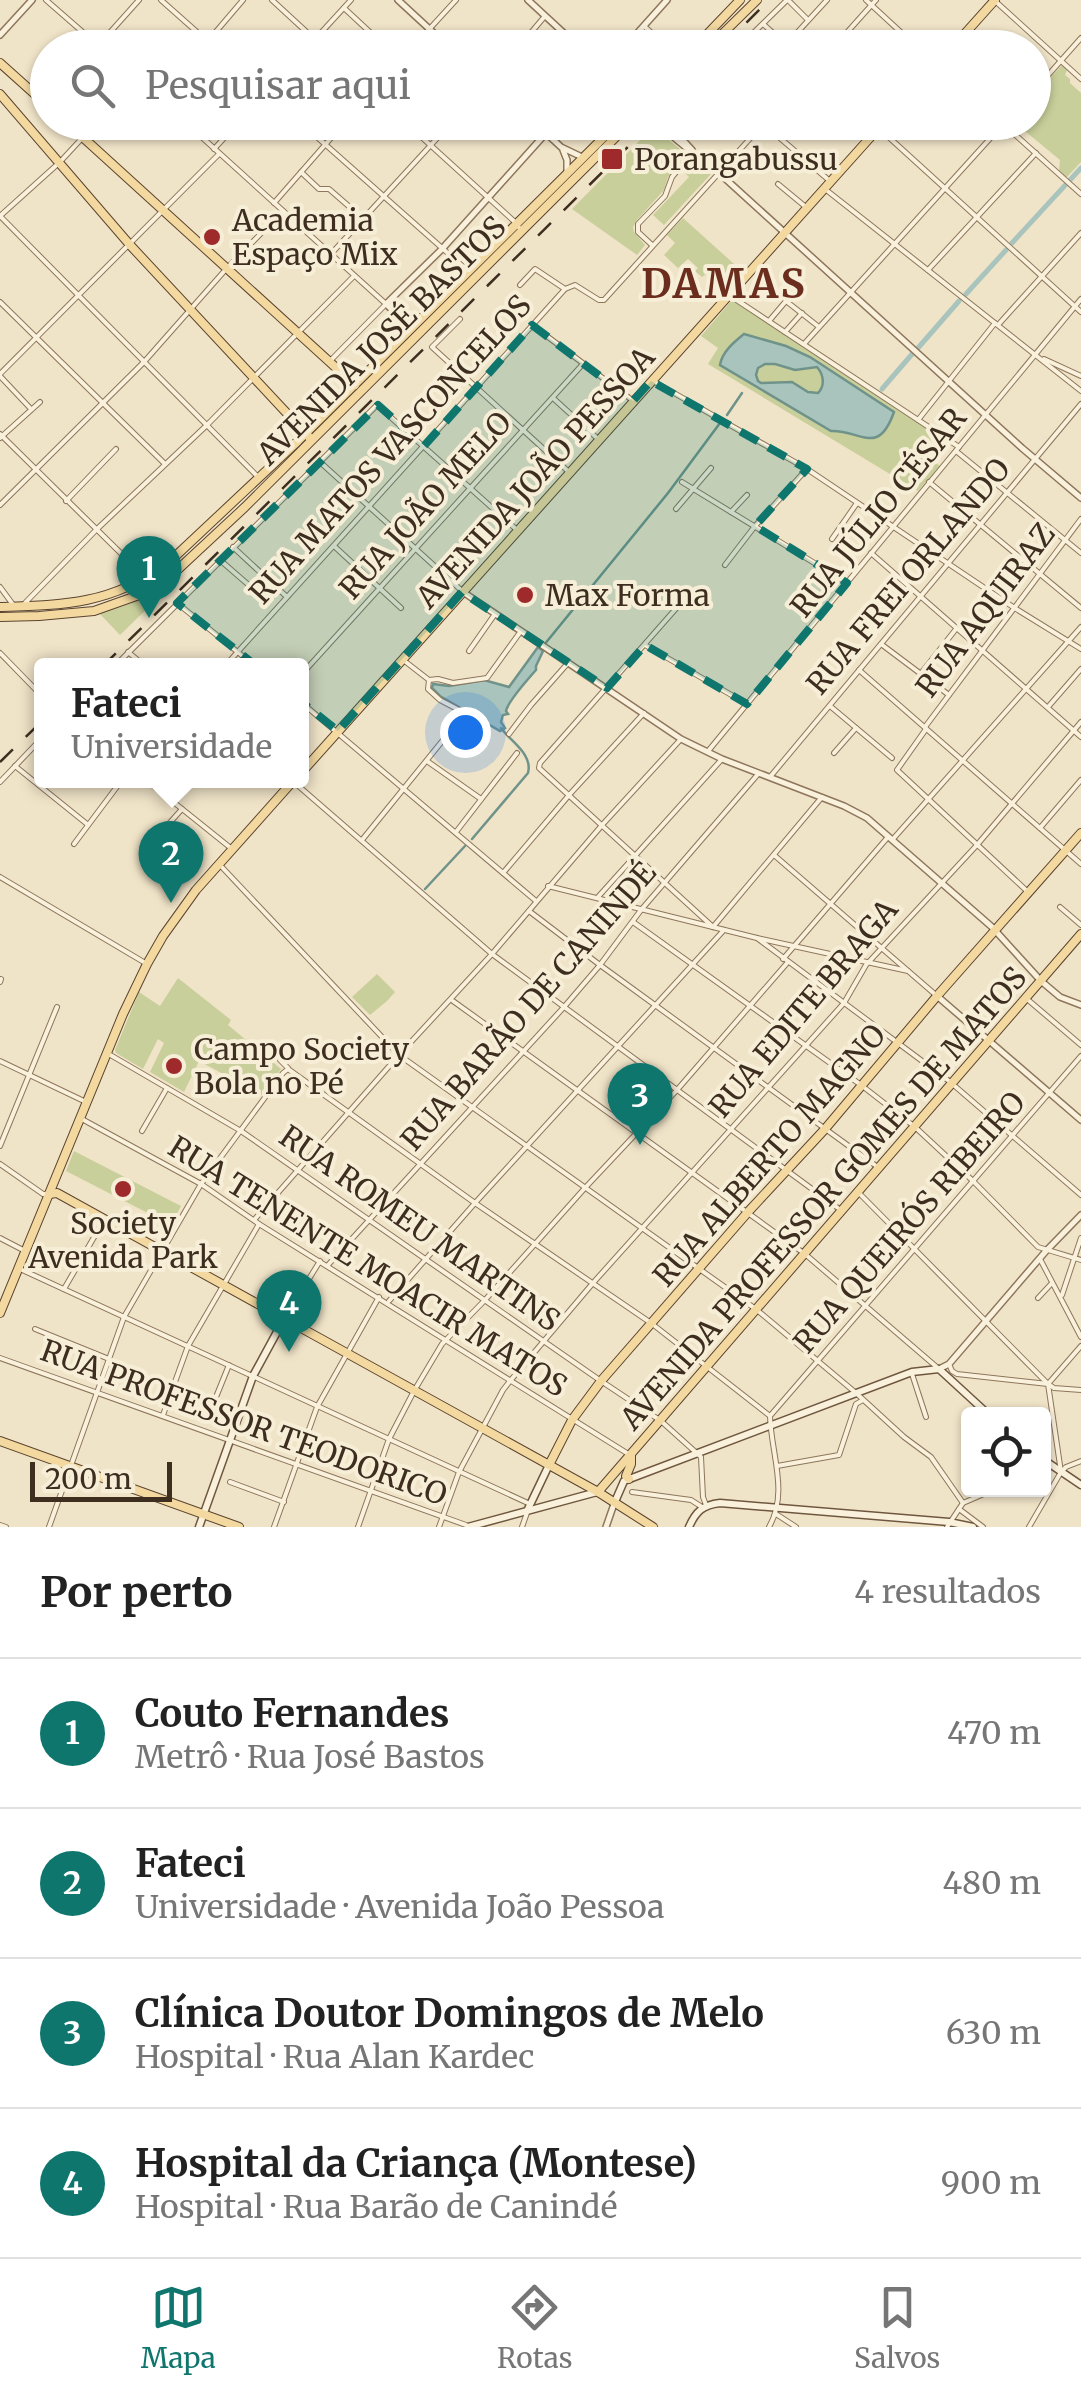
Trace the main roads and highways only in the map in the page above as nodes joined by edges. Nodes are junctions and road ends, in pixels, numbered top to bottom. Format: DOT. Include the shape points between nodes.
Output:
graph roads {
  1 [pos="740,0"];
  2 [pos="757,0"];
  3 [pos="995,0"];
  4 [pos="711,30"];
  5 [pos="726,30"];
  6 [pos="968,30"];
  7 [pos="2,69"];
  8 [pos="30,91"];
  9 [pos="0,94"];
  10 [pos="30,128"];
  11 [pos="41,140"];
  12 [pos="85,140"];
  13 [pos="600,140"];
  14 [pos="614,140"];
  15 [pos="866,140"];
  16 [pos="355,384"];
  17 [pos="309,437"];
  18 [pos="237,499"];
  19 [pos="245,507"];
  20 [pos="0,607"];
  21 [pos="5,618"];
  22 [pos="309,763"];
  23 [pos="287,788"];
  24 [pos="1081,833"];
  25 [pos="1081,934"];
  26 [pos="50,1194"];
  27 [pos="0,1313"];
  28 [pos="284,1319"];
  29 [pos="982,1407"];
  30 [pos="0,1441"];
  31 [pos="631,1456"];
  32 [pos="549,1465"];
  33 [pos="1051,1467"];
  34 [pos="627,1480"];
  35 [pos="1081,1485"];
  36 [pos="598,1492"];
  37 [pos="614,1504"];
  38 [pos="529,1507"];
  39 [pos="204,1515"];
  40 [pos="225,1525"];
  41 [pos="948,1525"];
  42 [pos="199,1527"];
  43 [pos="239,1527"];
  44 [pos="470,1527"];
  45 [pos="653,1527"];
  46 [pos="689,1527"];
  47 [pos="973,1527"];
  1 -- 4 [label="main road"];
  2 -- 5 [label="main road"];
  3 -- 6 [label="main road"];
  7 -- 8 [label="main road"];
  9 -- 10 [label="main road"];
  11 -- 17 [label="main road"];
  12 -- 16 [label="main road"];
  13 -- 16 [label="main road, AVENIDA JOSÉ BASTOS"];
  14 -- 17 [label="main road, AVENIDA JOSÉ BASTOS"];
  15 -- 22 [label="main road, AVENIDA JOÃO PESSOA"];
  16 -- 17 [label="main road, AVENIDA JOSÉ BASTOS"];
  17 -- 18 [label="main road, AVENIDA JOSÉ BASTOS"];
  17 -- 19 [label="main road, AVENIDA JOSÉ BASTOS"];
  18 -- 19 [label="main road"];
  18 -- 20 [label="main road, AVENIDA JOSÉ BASTOS" via="147,578 94,600"];
  19 -- 21 [label="main road, AVENIDA JOSÉ BASTOS" via="142,594 94,611"];
  23 -- 26 [label="main road" via="196,890 147,964"];
  24 -- 32 [label="main road, RUA ALBERTO MAGNO" via="601,1382"];
  25 -- 31 [label="main road, AVENIDA PROFESSOR GOMES DE MATOS"];
  26 -- 27 [label="main road"];
  26 -- 28 [label="main road"];
  28 -- 32 [label="main road"];
  28 -- 39 [label="main road" via="253,1376"];
  29 -- 34 [label="main road" via="939,1368 912,1372"];
  30 -- 39 [label="main road"];
  31 -- 34 [label="main road"];
  31 -- 36 [label="main road, AVENIDA PROFESSOR GOMES DE MATOS"];
  32 -- 36 [label="main road"];
  32 -- 38 [label="main road, RUA ALBERTO MAGNO"];
  33 -- 35 [label="main road"];
  34 -- 37 [label="main road"];
  36 -- 37 [label="main road"];
  36 -- 38 [label="main road"];
  37 -- 45 [label="main road"];
  38 -- 44 [label="main road"];
  39 -- 40 [label="main road"];
  39 -- 42 [label="main road"];
  40 -- 43 [label="main road"];
  41 -- 46 [label="main road" via="720,1503 702,1508"];
  41 -- 47 [label="main road"];
}
